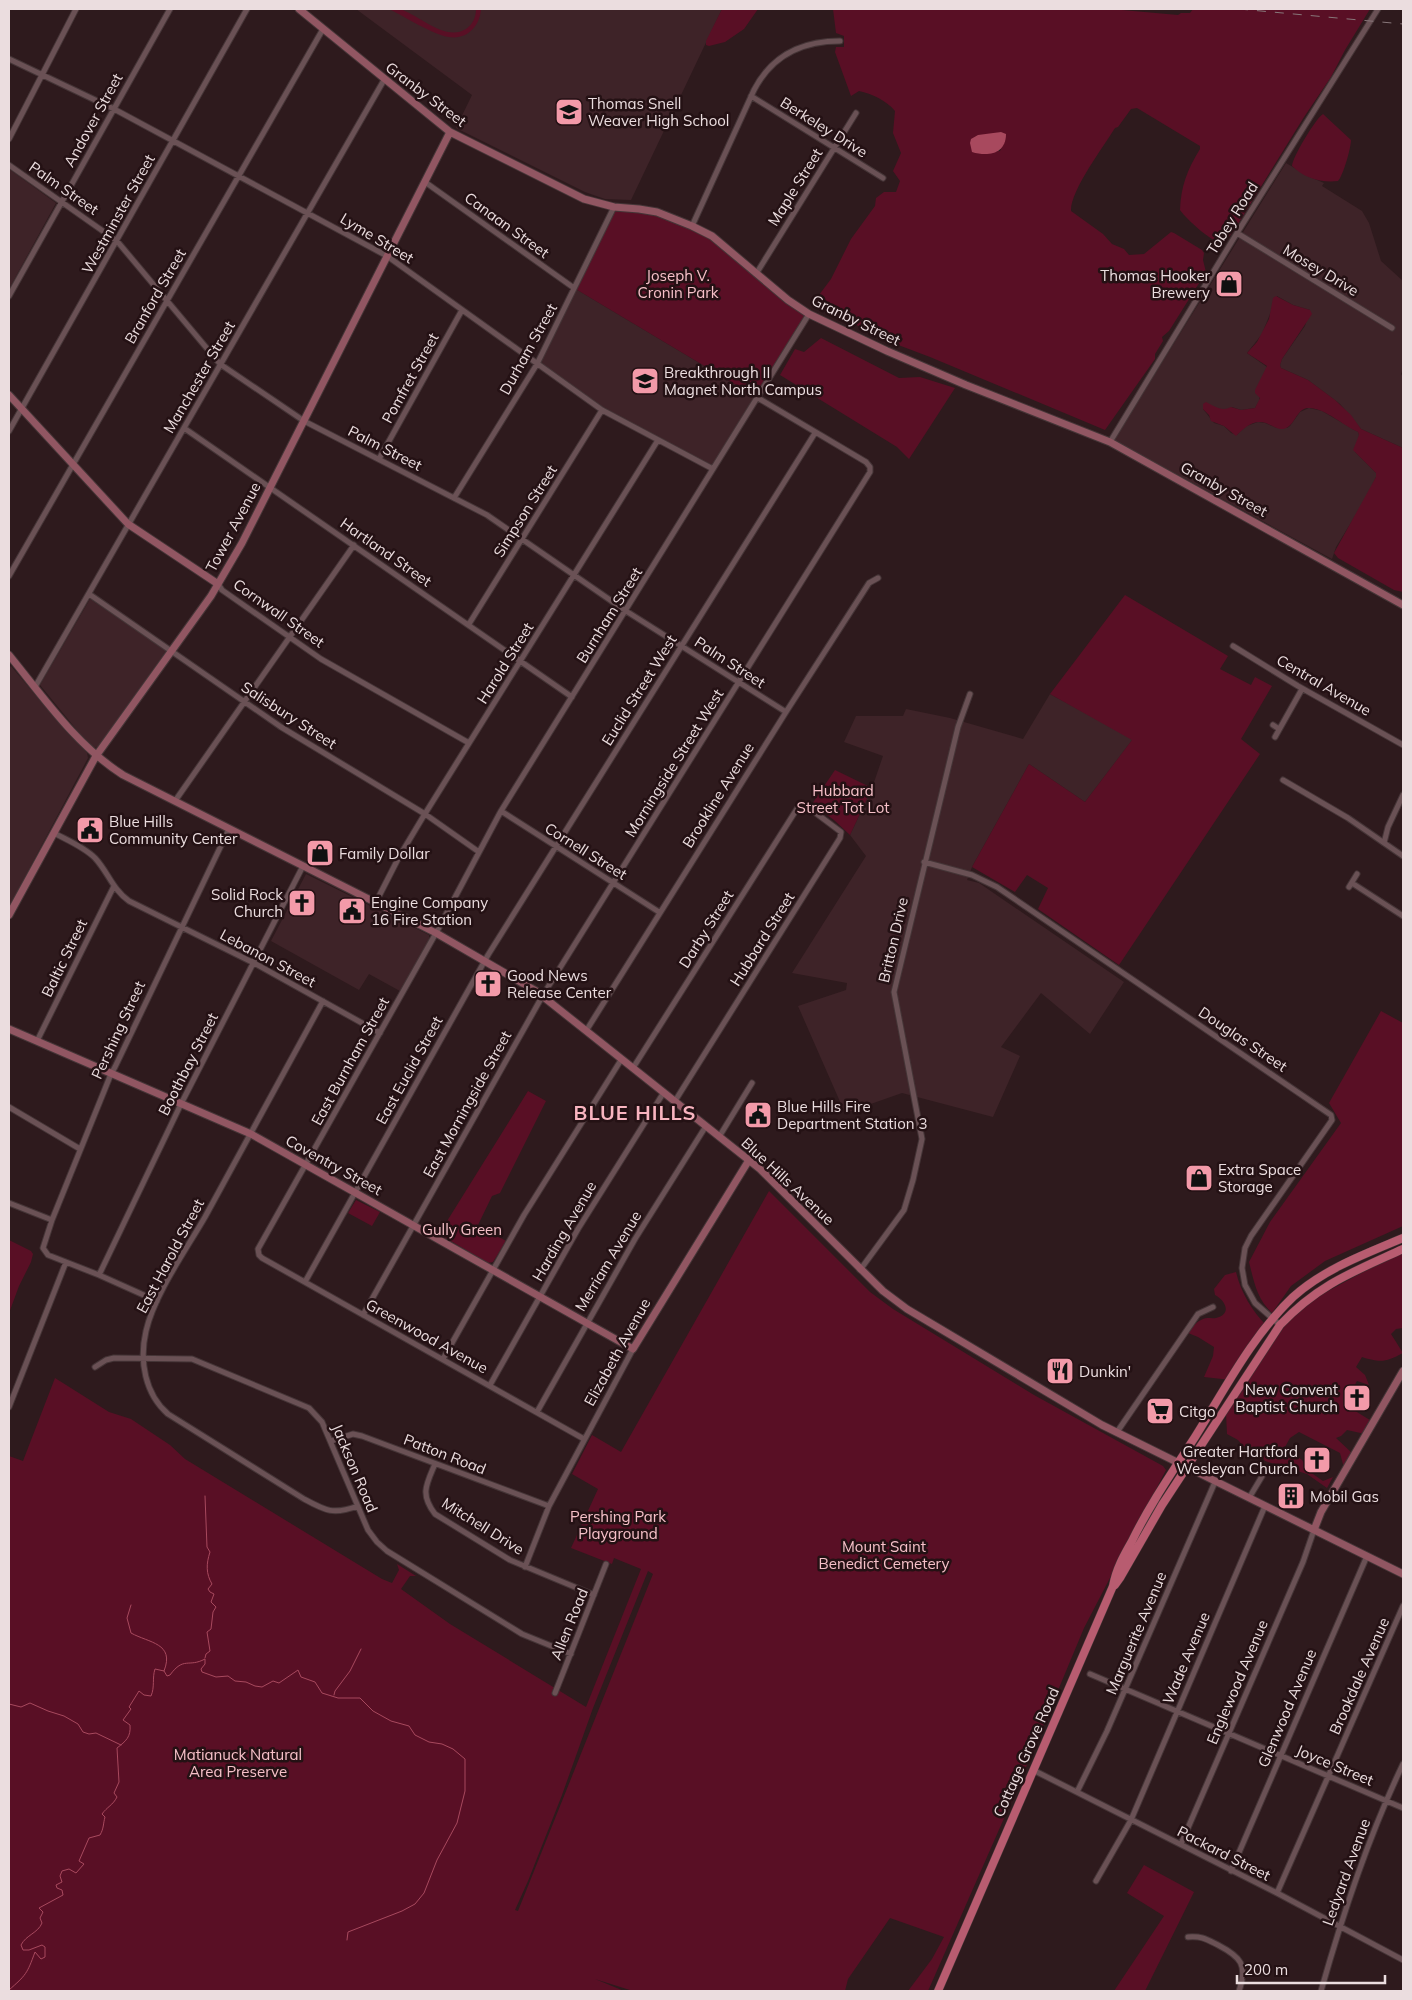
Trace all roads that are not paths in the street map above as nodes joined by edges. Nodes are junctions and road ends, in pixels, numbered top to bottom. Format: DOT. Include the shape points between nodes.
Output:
graph roads {
  1 [pos="76,9"];
  2 [pos="170,9"];
  3 [pos="247,9"];
  4 [pos="299,9"];
  5 [pos="1378,9"];
  6 [pos="323,29"];
  7 [pos="840,41"];
  8 [pos="9,59"];
  9 [pos="42,75"];
  10 [pos="384,80"];
  11 [pos="751,96"];
  12 [pos="114,109"];
  13 [pos="856,113"];
  14 [pos="450,132"];
  15 [pos="9,139"];
  16 [pos="173,140"];
  17 [pos="834,148"];
  18 [pos="9,165"];
  19 [pos="238,175"];
  20 [pos="883,178"];
  21 [pos="425,182"];
  22 [pos="62,201"];
  23 [pos="614,207"];
  24 [pos="307,212"];
  25 [pos="692,226"];
  26 [pos="1237,233"];
  27 [pos="117,241"];
  28 [pos="387,256"];
  29 [pos="756,274"];
  30 [pos="574,288"];
  31 [pos="9,296"];
  32 [pos="167,300"];
  33 [pos="462,310"];
  34 [pos="809,314"];
  35 [pos="1392,328"];
  36 [pos="220,364"];
  37 [pos="537,364"];
  38 [pos="9,395"];
  39 [pos="758,398"];
  40 [pos="22,410"];
  41 [pos="602,410"];
  42 [pos="304,421"];
  43 [pos="184,428"];
  44 [pos="9,431"];
  45 [pos="815,433"];
  46 [pos="658,440"];
  47 [pos="1110,442"];
  48 [pos="379,459"];
  49 [pos="73,464"];
  50 [pos="713,469"];
  51 [pos="270,487"];
  52 [pos="454,498"];
  53 [pos="128,524"];
  54 [pos="522,539"];
  55 [pos="354,545"];
  56 [pos="574,575"];
  57 [pos="9,576"];
  58 [pos="878,578"];
  59 [pos="218,584"];
  60 [pos="89,594"];
  61 [pos="1403,605"];
  62 [pos="626,612"];
  63 [pos="469,624"];
  64 [pos="289,638"];
  65 [pos="1233,646"];
  66 [pos="682,647"];
  67 [pos="172,651"];
  68 [pos="10,659"];
  69 [pos="521,661"];
  70 [pos="739,683"];
  71 [pos="35,687"];
  72 [pos="1302,689"];
  73 [pos="970,694"];
  74 [pos="572,697"];
  75 [pos="244,702"];
  76 [pos="786,712"];
  77 [pos="1272,725"];
  78 [pos="1279,729"];
  79 [pos="1275,737"];
  80 [pos="469,743"];
  81 [pos="1403,745"];
  82 [pos="96,756"];
  83 [pos="1283,780"];
  84 [pos="1403,796"];
  85 [pos="175,801"];
  86 [pos="800,804"];
  87 [pos="500,811"];
  88 [pos="425,814"];
  89 [pos="229,828"];
  90 [pos="54,833"];
  91 [pos="1384,843"];
  92 [pos="556,847"];
  93 [pos="479,852"];
  94 [pos="1403,856"];
  95 [pos="924,862"];
  96 [pos="303,866"];
  97 [pos="1358,874"];
  98 [pos="613,883"];
  99 [pos="114,886"];
  100 [pos="376,902"];
  101 [pos="660,912"];
  102 [pos="9,915"];
  103 [pos="1403,916"];
  104 [pos="181,927"];
  105 [pos="436,933"];
  106 [pos="485,960"];
  107 [pos="254,963"];
  108 [pos="543,995"];
  109 [pos="322,1001"];
  110 [pos="9,1029"];
  111 [pos="586,1031"];
  112 [pos="380,1033"];
  113 [pos="37,1041"];
  114 [pos="622,1060"];
  115 [pos="633,1068"];
  116 [pos="111,1074"];
  117 [pos="752,1083"];
  118 [pos="664,1092"];
  119 [pos="675,1101"];
  120 [pos="181,1104"];
  121 [pos="9,1107"];
  122 [pos="706,1126"];
  123 [pos="251,1134"];
  124 [pos="719,1137"];
  125 [pos="80,1149"];
  126 [pos="749,1160"];
  127 [pos="305,1165"];
  128 [pos="354,1192"];
  129 [pos="9,1203"];
  130 [pos="52,1220"];
  131 [pos="413,1226"];
  132 [pos="1403,1238"];
  133 [pos="1403,1249"];
  134 [pos="258,1253"];
  135 [pos="66,1262"];
  136 [pos="492,1270"];
  137 [pos="860,1270"];
  138 [pos="99,1275"];
  139 [pos="305,1282"];
  140 [pos="540,1296"];
  141 [pos="157,1301"];
  142 [pos="1213,1307"];
  143 [pos="363,1315"];
  144 [pos="1273,1319"];
  145 [pos="586,1323"];
  146 [pos="1280,1325"];
  147 [pos="633,1349"];
  148 [pos="144,1357"];
  149 [pos="443,1359"];
  150 [pos="95,1367"];
  151 [pos="1403,1371"];
  152 [pos="490,1385"];
  153 [pos="9,1407"];
  154 [pos="537,1412"];
  155 [pos="1117,1432"];
  156 [pos="584,1439"];
  157 [pos="331,1441"];
  158 [pos="1177,1463"];
  159 [pos="435,1464"];
  160 [pos="1186,1468"];
  161 [pos="1267,1468"];
  162 [pos="1216,1482"];
  163 [pos="1249,1498"];
  164 [pos="358,1506"];
  165 [pos="549,1506"];
  166 [pos="1265,1506"];
  167 [pos="1314,1530"];
  168 [pos="1367,1556"];
  169 [pos="606,1564"];
  170 [pos="525,1567"];
  171 [pos="1403,1574"];
  172 [pos="1113,1586"];
  173 [pos="594,1595"];
  174 [pos="1403,1606"];
  175 [pos="571,1654"];
  176 [pos="1090,1674"];
  177 [pos="1126,1689"];
  178 [pos="554,1693"];
  179 [pos="1177,1711"];
  180 [pos="1229,1733"];
  181 [pos="1281,1755"];
  182 [pos="1403,1764"];
  183 [pos="1033,1770"];
  184 [pos="1328,1776"];
  185 [pos="1078,1792"];
  186 [pos="1386,1800"];
  187 [pos="1403,1808"];
  188 [pos="1131,1820"];
  189 [pos="1181,1844"];
  190 [pos="1231,1870"];
  191 [pos="1096,1881"];
  192 [pos="1277,1893"];
  193 [pos="1340,1926"];
  194 [pos="1188,1937"];
  195 [pos="1403,1960"];
  196 [pos="938,1991"];
  197 [pos="1239,1991"];
  198 [pos="1321,1991"];
  1 -- 9 [label="street"];
  2 -- 12 [label="street, Andover Street"];
  3 -- 16 [label="street, Westminster Street"];
  4 -- 6 [label="main road, Granby Street"];
  5 -- 26 [label="street, Tobey Road"];
  6 -- 10 [label="main road, Granby Street"];
  6 -- 19 [label="street, Branford Street"];
  7 -- 11 [label="street" via="810,43 784,55 762,75"];
  8 -- 9 [label="street, Lyme Street"];
  9 -- 12 [label="street, Lyme Street"];
  9 -- 15 [label="street"];
  10 -- 14 [label="main road, Granby Street"];
  10 -- 24 [label="street, Manchester Street"];
  11 -- 17 [label="street, Berkeley Drive"];
  11 -- 25 [label="street"];
  12 -- 16 [label="street, Lyme Street"];
  12 -- 22 [label="street, Andover Street"];
  13 -- 17 [label="street, Maple Street"];
  14 -- 21 [label="main road, Tower Avenue"];
  14 -- 23 [label="main road, Granby Street" via="584,199"];
  16 -- 19 [label="street, Lyme Street"];
  16 -- 27 [label="street, Westminster Street"];
  17 -- 20 [label="street, Berkeley Drive"];
  17 -- 29 [label="street, Maple Street"];
  18 -- 22 [label="street, Palm Street"];
  19 -- 24 [label="street, Lyme Street"];
  19 -- 32 [label="street, Branford Street"];
  21 -- 28 [label="main road, Tower Avenue"];
  21 -- 30 [label="street, Canaan Street"];
  22 -- 27 [label="street, Palm Street"];
  22 -- 31 [label="street, Andover Street"];
  23 -- 25 [label="main road, Granby Street" via="657,212"];
  23 -- 30 [label="street, Durham Street"];
  24 -- 28 [label="street, Lyme Street"];
  24 -- 36 [label="street, Manchester Street"];
  25 -- 29 [label="main road, Granby Street" via="718,242"];
  26 -- 35 [label="street, Mosey Drive"];
  26 -- 47 [label="street, Tobey Road"];
  27 -- 32 [label="street, Palm Street"];
  27 -- 40 [label="street, Westminster Street"];
  28 -- 33 [label="street, Lyme Street"];
  28 -- 42 [label="main road, Tower Avenue"];
  29 -- 34 [label="main road, Granby Street"];
  30 -- 37 [label="street, Durham Street"];
  32 -- 36 [label="street, Palm Street"];
  32 -- 49 [label="street, Branford Street"];
  33 -- 37 [label="street, Lyme Street"];
  33 -- 48 [label="street, Pomfret Street"];
  34 -- 39 [label="street, Burnham Street"];
  34 -- 47 [label="main road, Granby Street" via="966,386"];
  36 -- 42 [label="street, Palm Street"];
  36 -- 43 [label="street, Manchester Street"];
  37 -- 41 [label="street, Lyme Street"];
  37 -- 52 [label="street, Durham Street"];
  38 -- 40 [label="main road, Cornwall Street"];
  39 -- 45 [label="street"];
  39 -- 50 [label="street, Burnham Street"];
  40 -- 44 [label="street, Westminster Street"];
  40 -- 49 [label="main road, Cornwall Street"];
  41 -- 46 [label="street, Lyme Street"];
  41 -- 54 [label="street, Simpson Street"];
  42 -- 48 [label="street, Palm Street"];
  42 -- 51 [label="main road, Tower Avenue"];
  43 -- 51 [label="street, Hartland Street"];
  43 -- 53 [label="street, Manchester Street"];
  45 -- 66 [label="street, Euclid Street West"];
  45 -- 70 [label="street, Morningside Street West" via="866,462 870,466 868,475"];
  46 -- 50 [label="street, Lyme Street"];
  46 -- 56 [label="street, Harold Street"];
  47 -- 61 [label="main road, Granby Street"];
  48 -- 52 [label="street, Palm Street"];
  49 -- 53 [label="main road, Cornwall Street"];
  49 -- 57 [label="street, Branford Street"];
  50 -- 62 [label="street, Burnham Street"];
  51 -- 55 [label="street, Hartland Street"];
  51 -- 59 [label="main road, Tower Avenue"];
  52 -- 54 [label="street, Palm Street"];
  53 -- 59 [label="main road, Cornwall Street"];
  53 -- 60 [label="street, Manchester Street"];
  54 -- 56 [label="street, Palm Street"];
  54 -- 63 [label="street, Simpson Street"];
  55 -- 63 [label="street, Hartland Street"];
  55 -- 64 [label="street"];
  56 -- 62 [label="street, Palm Street"];
  56 -- 69 [label="street, Harold Street"];
  58 -- 76 [label="street, Brookline Avenue" via="869,583"];
  59 -- 64 [label="street, Cornwall Street"];
  59 -- 67 [label="main road, Tower Avenue"];
  60 -- 67 [label="street, Salisbury Street"];
  60 -- 71 [label="street, Manchester Street"];
  62 -- 66 [label="street, Palm Street"];
  62 -- 74 [label="street, Burnham Street"];
  63 -- 69 [label="street, Hartland Street"];
  64 -- 75 [label="street"];
  64 -- 80 [label="street, Cornwall Street"];
  65 -- 72 [label="street, Central Avenue"];
  66 -- 70 [label="street, Palm Street"];
  66 -- 92 [label="street, Euclid Street West"];
  67 -- 75 [label="street, Salisbury Street"];
  67 -- 82 [label="main road, Tower Avenue"];
  68 -- 71 [label="main road, Blue Hills Avenue"];
  69 -- 74 [label="street, Hartland Street"];
  69 -- 80 [label="street, Harold Street"];
  70 -- 76 [label="street, Palm Street"];
  70 -- 98 [label="street, Morningside Street West"];
  71 -- 82 [label="main road, Blue Hills Avenue"];
  72 -- 78 [label="street"];
  72 -- 81 [label="street, Central Avenue"];
  73 -- 95 [label="street, Britton Drive" via="958,728"];
  74 -- 87 [label="street, Burnham Street"];
  75 -- 85 [label="street"];
  75 -- 88 [label="street, Salisbury Street"];
  76 -- 101 [label="street, Brookline Avenue"];
  77 -- 78 [label="street"];
  78 -- 79 [label="street"];
  80 -- 88 [label="street, Harold Street"];
  82 -- 85 [label="main road, Blue Hills Avenue" via="123,775"];
  82 -- 90 [label="main road, Tower Avenue"];
  83 -- 91 [label="street"];
  84 -- 91 [label="street"];
  85 -- 89 [label="main road, Blue Hills Avenue"];
  86 -- 115 [label="street, Darby Street"];
  86 -- 119 [label="street, Hubbard Street" via="841,832 840,838"];
  87 -- 92 [label="street, Cornell Street"];
  87 -- 93 [label="street, Burnham Street"];
  88 -- 93 [label="street, Salisbury Street"];
  88 -- 100 [label="street, Harold Street"];
  89 -- 96 [label="main road, Blue Hills Avenue"];
  89 -- 104 [label="street, Pershing Street"];
  90 -- 99 [label="street, Lebanon Street" via="90,853"];
  90 -- 102 [label="main road, Tower Avenue"];
  91 -- 94 [label="street"];
  92 -- 98 [label="street, Cornell Street"];
  92 -- 106 [label="street, Euclid Street West"];
  93 -- 105 [label="street, Burnham Street"];
  95 -- 137 [label="street, Britton Drive" via="894,992 922,1139 904,1210"];
  95 -- 144 [label="street, Douglas Street" via="972,875 996,887 1331,1115 1332,1120 1245,1248 1242,1268 1245,1285 1255,1303"];
  96 -- 100 [label="main road, Blue Hills Avenue"];
  96 -- 107 [label="street, Boothbay Street"];
  97 -- 103 [label="street" via="1350,885"];
  98 -- 101 [label="street, Cornell Street"];
  98 -- 108 [label="street, Morningside Street West"];
  99 -- 104 [label="street, Lebanon Street" via="130,901"];
  99 -- 113 [label="street, Baltic Street"];
  100 -- 105 [label="main road, Blue Hills Avenue"];
  101 -- 111 [label="street, Brookline Avenue"];
  104 -- 107 [label="street, Lebanon Street"];
  104 -- 116 [label="street, Pershing Street"];
  105 -- 106 [label="main road, Blue Hills Avenue"];
  105 -- 112 [label="street, East Burnham Street"];
  106 -- 108 [label="main road, Blue Hills Avenue"];
  106 -- 128 [label="street, East Euclid Street"];
  107 -- 109 [label="street, Lebanon Street"];
  107 -- 120 [label="street, Boothbay Street"];
  108 -- 111 [label="main road, Blue Hills Avenue"];
  108 -- 131 [label="street, East Morningside Street"];
  109 -- 112 [label="street, Lebanon Street"];
  109 -- 123 [label="street, East Harold Street"];
  110 -- 113 [label="main road, Coventry Street"];
  111 -- 114 [label="main road, Blue Hills Avenue"];
  112 -- 127 [label="street, East Burnham Street"];
  113 -- 116 [label="main road, Coventry Street"];
  114 -- 115 [label="main road, Blue Hills Avenue"];
  114 -- 136 [label="street"];
  115 -- 118 [label="main road, Blue Hills Avenue"];
  116 -- 120 [label="main road, Coventry Street"];
  116 -- 125 [label="street, Pershing Street"];
  117 -- 124 [label="street"];
  118 -- 119 [label="main road, Blue Hills Avenue"];
  118 -- 140 [label="street, Harding Avenue" via="582,1222"];
  119 -- 122 [label="main road, Blue Hills Avenue"];
  120 -- 123 [label="main road, Coventry Street"];
  120 -- 138 [label="street, Boothbay Street"];
  121 -- 125 [label="street"];
  122 -- 124 [label="main road, Blue Hills Avenue"];
  122 -- 145 [label="street, Merriam Avenue"];
  123 -- 127 [label="main road, Coventry Street"];
  123 -- 141 [label="street, East Harold Street"];
  124 -- 126 [label="main road, Blue Hills Avenue"];
  125 -- 130 [label="street, Pershing Street"];
  126 -- 137 [label="main road, Blue Hills Avenue"];
  126 -- 147 [label="main road, Elizabeth Avenue"];
  127 -- 128 [label="main road, Coventry Street"];
  127 -- 134 [label="street, East Burnham Street"];
  128 -- 131 [label="main road, Coventry Street"];
  128 -- 139 [label="street, East Euclid Street"];
  129 -- 130 [label="street"];
  130 -- 135 [label="street, Pershing Street" via="43,1248 48,1255"];
  131 -- 136 [label="main road, Coventry Street"];
  131 -- 143 [label="street, East Morningside Street"];
  132 -- 144 [label="main road, Cottage Grove Road" via="1323,1276 1294,1297"];
  133 -- 146 [label="main road, Cottage Grove Road" via="1333,1281"];
  134 -- 139 [label="street, Greenwood Avenue"];
  135 -- 138 [label="street"];
  135 -- 153 [label="street"];
  136 -- 140 [label="main road, Coventry Street"];
  136 -- 149 [label="street"];
  137 -- 155 [label="main road, Blue Hills Avenue" via="883,1292 913,1312"];
  138 -- 141 [label="street"];
  139 -- 143 [label="street, Greenwood Avenue"];
  140 -- 145 [label="main road, Coventry Street"];
  140 -- 152 [label="street, Harding Avenue"];
  141 -- 148 [label="street, East Harold Street" via="146,1333"];
  142 -- 155 [label="street" via="1198,1314"];
  143 -- 149 [label="street, Greenwood Avenue"];
  144 -- 146 [label="street, Douglas Street"];
  144 -- 158 [label="main road, Cottage Grove Road"];
  145 -- 147 [label="main road, Coventry Street"];
  145 -- 154 [label="street, Merriam Avenue"];
  146 -- 160 [label="main road, Cottage Grove Road"];
  147 -- 156 [label="street, Elizabeth Avenue"];
  148 -- 150 [label="street, Jackson Road" via="114,1358"];
  148 -- 157 [label="street, Jackson Road" via="192,1359 298,1402 316,1414"];
  148 -- 164 [label="street, East Harold Street" via="152,1396 175,1419 320,1508 336,1512"];
  149 -- 152 [label="street, Greenwood Avenue"];
  151 -- 167 [label="main road" via="1321,1512"];
  152 -- 154 [label="street, Greenwood Avenue"];
  154 -- 156 [label="street, Greenwood Avenue"];
  155 -- 158 [label="main road, Blue Hills Avenue"];
  156 -- 165 [label="street, Elizabeth Avenue"];
  157 -- 159 [label="street, Patton Road" via="353,1434"];
  157 -- 164 [label="street, Jackson Road"];
  158 -- 160 [label="main road, Blue Hills Avenue"];
  158 -- 172 [label="main road, Cottage Grove Road" via="1128,1546"];
  159 -- 165 [label="street, Patton Road"];
  159 -- 170 [label="street, Mitchell Drive" via="425,1495 435,1514"];
  160 -- 162 [label="main road, Blue Hills Avenue"];
  160 -- 172 [label="main road, Cottage Grove Road"];
  161 -- 163 [label="street"];
  162 -- 163 [label="main road, Blue Hills Avenue"];
  162 -- 177 [label="street, Marguerite Avenue"];
  163 -- 166 [label="main road, Blue Hills Avenue"];
  164 -- 175 [label="street, Jackson Road" via="368,1530 388,1551 522,1634"];
  165 -- 170 [label="street, Elizabeth Avenue"];
  166 -- 167 [label="main road, Blue Hills Avenue"];
  166 -- 179 [label="street, Wade Avenue"];
  167 -- 168 [label="main road, Blue Hills Avenue"];
  167 -- 180 [label="street, Englewood Avenue"];
  168 -- 171 [label="main road, Blue Hills Avenue"];
  168 -- 181 [label="street, Glenwood Avenue"];
  169 -- 173 [label="street, Allen Road"];
  170 -- 173 [label="street, Mitchell Drive"];
  172 -- 183 [label="main road, Cottage Grove Road"];
  173 -- 175 [label="street, Allen Road"];
  174 -- 184 [label="street, Brookdale Avenue"];
  175 -- 178 [label="street, Allen Road"];
  176 -- 177 [label="street, Joyce Street"];
  177 -- 179 [label="street, Joyce Street"];
  177 -- 185 [label="street, Marguerite Avenue"];
  179 -- 180 [label="street, Joyce Street"];
  179 -- 188 [label="street, Wade Avenue"];
  180 -- 181 [label="street, Joyce Street"];
  180 -- 189 [label="street, Englewood Avenue"];
  181 -- 184 [label="street, Joyce Street"];
  181 -- 190 [label="street, Glenwood Avenue"];
  182 -- 186 [label="street, Ledyard Avenue"];
  183 -- 185 [label="street, Packard Street"];
  183 -- 196 [label="main road, Cottage Grove Road"];
  184 -- 186 [label="street, Joyce Street"];
  184 -- 192 [label="street, Brookdale Avenue"];
  185 -- 188 [label="street, Packard Street"];
  186 -- 187 [label="street, Joyce Street"];
  186 -- 193 [label="street, Ledyard Avenue"];
  188 -- 189 [label="street, Packard Street"];
  188 -- 191 [label="street, Wade Avenue"];
  189 -- 190 [label="street, Packard Street"];
  190 -- 192 [label="street, Packard Street"];
  192 -- 193 [label="street, Packard Street"];
  193 -- 195 [label="street, Packard Street"];
  193 -- 198 [label="street, Ledyard Avenue"];
  194 -- 197 [label="street" via="1200,1936 1239,1958 1243,1973"];
}
